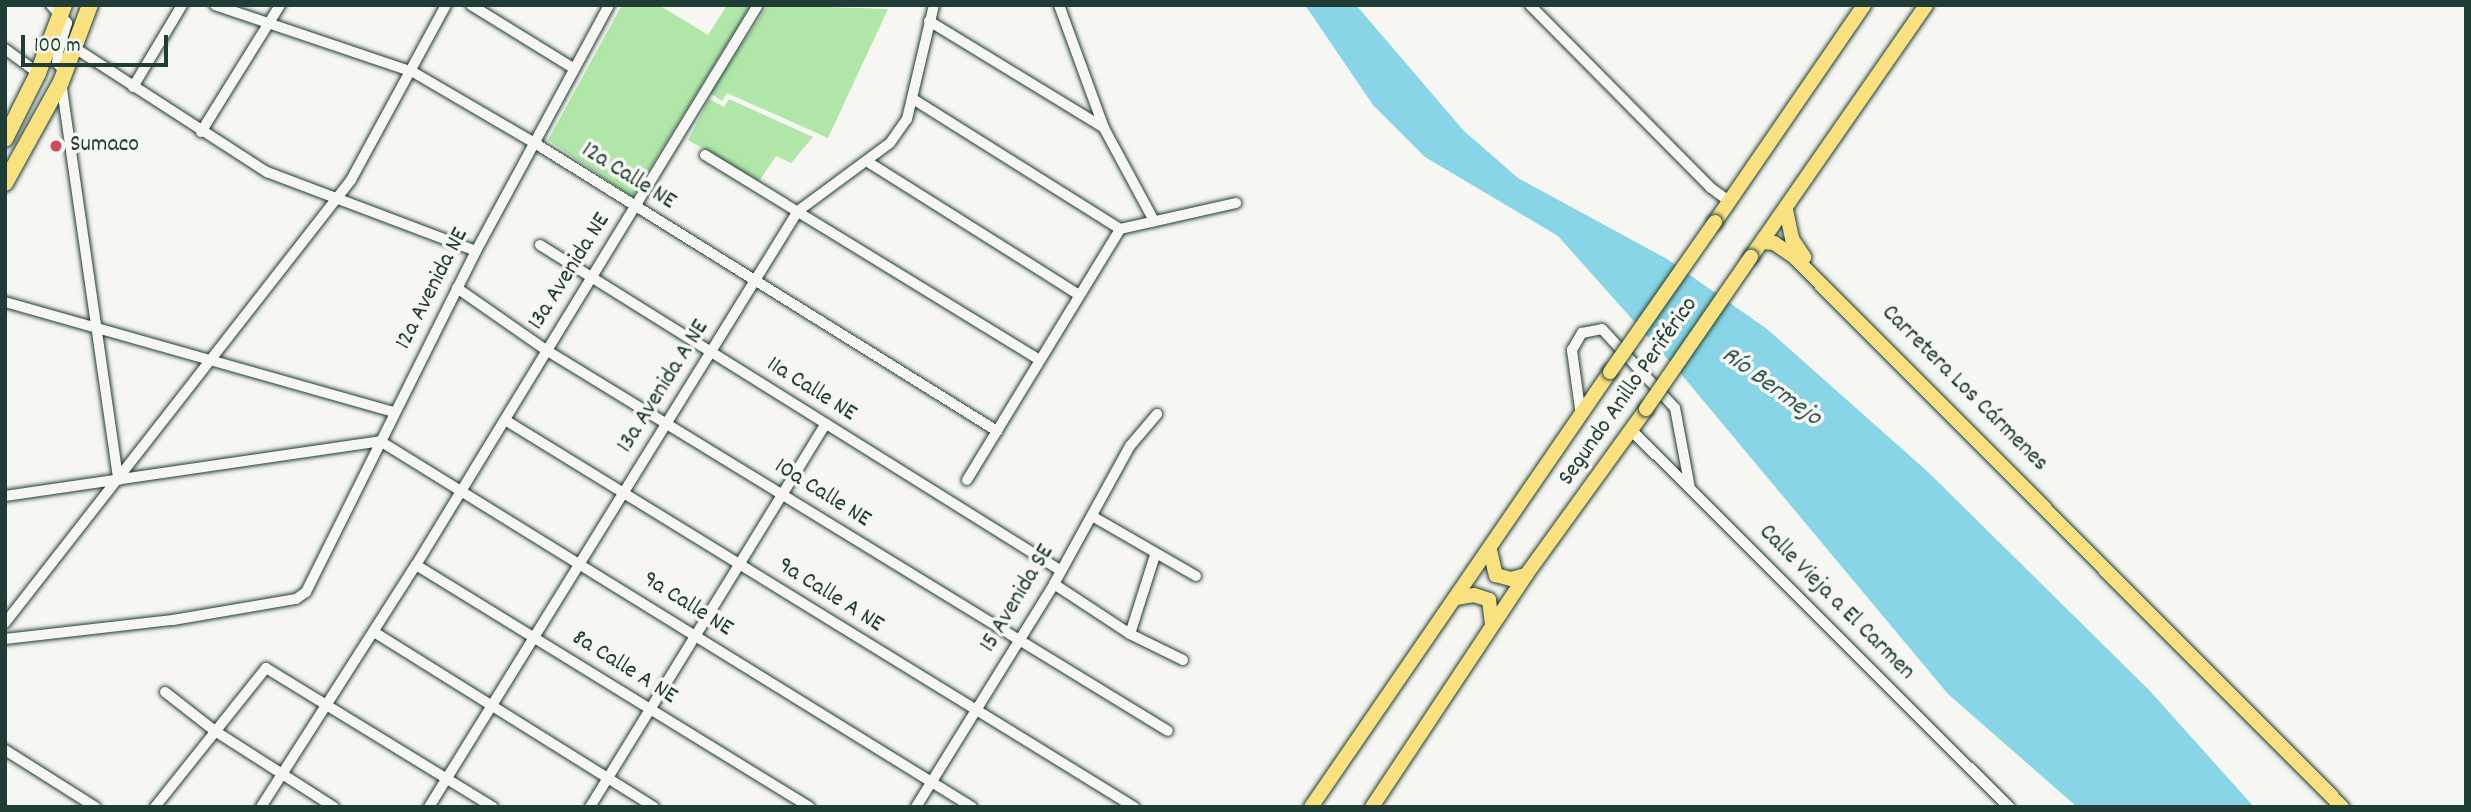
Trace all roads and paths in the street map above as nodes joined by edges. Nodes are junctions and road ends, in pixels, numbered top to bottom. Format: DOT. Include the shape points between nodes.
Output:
graph roads {
  1 [pos="90,5"];
  2 [pos="182,5"];
  3 [pos="215,5"];
  4 [pos="280,5"];
  5 [pos="446,5"];
  6 [pos="471,5"];
  7 [pos="609,5"];
  8 [pos="758,5"];
  9 [pos="934,5"];
  10 [pos="1059,5"];
  11 [pos="1530,5"];
  12 [pos="1864,5"];
  13 [pos="1926,5"];
  14 [pos="59,8"];
  15 [pos="929,21"];
  16 [pos="270,23"];
  17 [pos="75,48"];
  18 [pos="5,49"];
  19 [pos="573,68"];
  20 [pos="414,72"];
  21 [pos="38,73"];
  22 [pos="63,77"];
  23 [pos="134,87"];
  24 [pos="913,99"];
  25 [pos="1104,128"];
  26 [pos="201,132"];
  27 [pos="6,135"];
  28 [pos="533,142"];
  29 [pos="705,155"];
  30 [pos="868,162"];
  31 [pos="5,183"];
  32 [pos="336,199"];
  33 [pos="1730,202"];
  34 [pos="1236,203"];
  35 [pos="636,207"];
  36 [pos="1786,210"];
  37 [pos="798,211"];
  38 [pos="1154,221"];
  39 [pos="1119,229"];
  40 [pos="1762,243"];
  41 [pos="540,245"];
  42 [pos="476,251"];
  43 [pos="592,278"];
  44 [pos="755,282"];
  45 [pos="457,288"];
  46 [pos="1078,294"];
  47 [pos="5,302"];
  48 [pos="98,328"];
  49 [pos="546,350"];
  50 [pos="710,351"];
  51 [pos="213,360"];
  52 [pos="1039,360"];
  53 [pos="393,412"];
  54 [pos="1157,414"];
  55 [pos="1581,416"];
  56 [pos="505,419"];
  57 [pos="666,421"];
  58 [pos="827,424"];
  59 [pos="1631,430"];
  60 [pos="997,431"];
  61 [pos="380,441"];
  62 [pos="118,480"];
  63 [pos="967,480"];
  64 [pos="1690,488"];
  65 [pos="462,491"];
  66 [pos="624,493"];
  67 [pos="783,495"];
  68 [pos="5,496"];
  69 [pos="1092,516"];
  70 [pos="1490,550"];
  71 [pos="1155,555"];
  72 [pos="580,564"];
  73 [pos="741,564"];
  74 [pos="416,565"];
  75 [pos="1060,570"];
  76 [pos="1526,575"];
  77 [pos="1196,576"];
  78 [pos="1054,584"];
  79 [pos="2125,591"];
  80 [pos="1456,598"];
  81 [pos="5,623"];
  82 [pos="1492,625"];
  83 [pos="374,632"];
  84 [pos="1129,635"];
  85 [pos="697,636"];
  86 [pos="533,637"];
  87 [pos="5,639"];
  88 [pos="1018,642"];
  89 [pos="1183,660"];
  90 [pos="165,692"];
  91 [pos="330,704"];
  92 [pos="491,705"];
  93 [pos="652,710"];
  94 [pos="973,712"];
  95 [pos="215,731"];
  96 [pos="1168,731"];
  97 [pos="5,750"];
  98 [pos="282,776"];
  99 [pos="448,778"];
  100 [pos="608,778"];
  101 [pos="932,782"];
  102 [pos="95,807"];
  103 [pos="155,807"];
  104 [pos="261,807"];
  105 [pos="334,807"];
  106 [pos="429,807"];
  107 [pos="493,807"];
  108 [pos="590,807"];
  109 [pos="654,807"];
  110 [pos="809,807"];
  111 [pos="916,807"];
  112 [pos="972,807"];
  113 [pos="1134,807"];
  114 [pos="1311,807"];
  115 [pos="1372,807"];
  116 [pos="2010,807"];
  117 [pos="2342,807"];
  1 -- 17 [label="highway"];
  2 -- 23 [label="street"];
  3 -- 16 [label="street, 12a Calle NE"];
  4 -- 16 [label="street"];
  5 -- 20 [label="street"];
  6 -- 19 [label="street"];
  7 -- 19 [label="street, 12a Avenida NE"];
  8 -- 35 [label="street, 13a Avenida NE"];
  9 -- 15 [label="street, 13a Avenida A NE"];
  10 -- 25 [label="street"];
  11 -- 33 [label="street"];
  12 -- 33 [label="main road, Segundo Anillo Periférico"];
  13 -- 36 [label="main road, Segundo Anillo Periférico"];
  14 -- 21 [label="highway"];
  14 -- 22 [label="street" via="67,30 57,63"];
  15 -- 24 [label="street, 13a Avenida A NE"];
  15 -- 25 [label="street"];
  16 -- 20 [label="street, 12a Calle NE"];
  16 -- 26 [label="street"];
  17 -- 22 [label="highway"];
  17 -- 23 [label="street"];
  18 -- 21 [label="street"];
  19 -- 28 [label="street, 12a Avenida NE"];
  20 -- 28 [label="street, 12a Calle NE"];
  20 -- 32 [label="street" via="368,157"];
  21 -- 27 [label="highway"];
  22 -- 31 [label="highway"];
  22 -- 48 [label="street"];
  23 -- 26 [label="street"];
  24 -- 30 [label="street, 13a Avenida A NE" via="890,143"];
  24 -- 39 [label="street"];
  25 -- 38 [label="street"];
  26 -- 32 [label="street" via="267,172"];
  28 -- 35 [label="street, 12a Calle NE"];
  28 -- 42 [label="street, 12a Avenida NE"];
  29 -- 37 [label="street"];
  30 -- 37 [label="street, 13a Avenida A NE"];
  30 -- 46 [label="street"];
  32 -- 42 [label="street"];
  32 -- 51 [label="street"];
  33 -- 55 [label="main road, Segundo Anillo Periférico, bridge"];
  34 -- 38 [label="street"];
  35 -- 43 [label="street, 13a Avenida NE"];
  35 -- 44 [label="street, 12a Calle NE"];
  36 -- 40 [label="main road, Segundo Anillo Periférico"];
  36 -- 79 [label="main road, Carretera Los Cármenes" via="1798,251"];
  37 -- 44 [label="street, 13a Avenida A NE"];
  37 -- 52 [label="street"];
  38 -- 39 [label="street"];
  39 -- 46 [label="street"];
  40 -- 59 [label="main road, Segundo Anillo Periférico, bridge"];
  40 -- 79 [label="main road, Carretera Los Cármenes" via="1774,243 1793,256"];
  41 -- 43 [label="street, 11a Calle NE"];
  42 -- 45 [label="street, 12a Avenida NE"];
  43 -- 49 [label="street, 13a Avenida NE"];
  43 -- 50 [label="street, 11a Calle NE"];
  44 -- 50 [label="street, 13a Avenida A NE"];
  44 -- 60 [label="street, 12a Calle NE"];
  45 -- 49 [label="street, 10a Calle NE"];
  45 -- 53 [label="street, 12a Avenida NE"];
  46 -- 52 [label="street"];
  47 -- 48 [label="street"];
  48 -- 51 [label="street"];
  48 -- 62 [label="street"];
  49 -- 56 [label="street, 13a Avenida NE"];
  49 -- 57 [label="street, 10a Calle NE"];
  50 -- 57 [label="street, 13a Avenida A NE"];
  50 -- 58 [label="street, 11a Calle NE"];
  51 -- 53 [label="street"];
  51 -- 62 [label="street"];
  52 -- 60 [label="street"];
  53 -- 61 [label="street, 12a Avenida NE"];
  54 -- 69 [label="street, 15 Avenida SE" via="1130,446"];
  55 -- 64 [label="street" via="1572,350 1582,333 1602,329 1675,408"];
  55 -- 70 [label="main road, Segundo Anillo Periférico"];
  56 -- 65 [label="street, 13a Avenida NE"];
  56 -- 66 [label="street, 9a Calle A NE"];
  57 -- 66 [label="street, 13a Avenida A NE"];
  57 -- 67 [label="street, 10a Calle NE"];
  58 -- 67 [label="street"];
  58 -- 75 [label="street, 11a Calle NE"];
  59 -- 64 [label="street, Calle Vieja a El Carmen"];
  59 -- 76 [label="main road, Segundo Anillo Periférico"];
  60 -- 63 [label="street"];
  61 -- 62 [label="street"];
  61 -- 65 [label="street, 9a Calle NE"];
  61 -- 87 [label="street, 12a Avenida NE" via="317,574 302,596 173,620"];
  62 -- 68 [label="street"];
  62 -- 81 [label="street"];
  64 -- 116 [label="street, Calle Vieja a El Carmen"];
  65 -- 72 [label="street, 9a Calle NE"];
  65 -- 74 [label="street, 13a Avenida NE"];
  66 -- 72 [label="street, 13a Avenida A NE"];
  66 -- 73 [label="street, 9a Calle A NE"];
  67 -- 73 [label="street"];
  67 -- 88 [label="street, 10a Calle NE"];
  69 -- 71 [label="street"];
  69 -- 75 [label="street, 15 Avenida SE"];
  70 -- 76 [label="main road" via="1496,575 1511,579"];
  70 -- 80 [label="main road, Segundo Anillo Periférico"];
  71 -- 77 [label="street"];
  71 -- 84 [label="street"];
  72 -- 85 [label="street, 9a Calle NE"];
  72 -- 86 [label="street, 13a Avenida A NE"];
  73 -- 85 [label="street"];
  73 -- 94 [label="street, 9a Calle A NE"];
  74 -- 83 [label="street, 13a Avenida NE"];
  74 -- 86 [label="street, 8a Calle A NE"];
  75 -- 78 [label="street, 15 Avenida SE"];
  76 -- 82 [label="main road, Segundo Anillo Periférico"];
  78 -- 84 [label="street"];
  78 -- 88 [label="street, 15 Avenida SE"];
  79 -- 117 [label="main road, Carretera Los Cármenes"];
  80 -- 82 [label="main road" via="1474,595 1489,600"];
  80 -- 114 [label="main road, Segundo Anillo Periférico"];
  82 -- 115 [label="main road, Segundo Anillo Periférico"];
  83 -- 91 [label="street, 13a Avenida NE"];
  83 -- 92 [label="street"];
  84 -- 89 [label="street"];
  85 -- 93 [label="street"];
  85 -- 101 [label="street, 9a Calle NE"];
  86 -- 92 [label="street, 13a Avenida A NE"];
  86 -- 93 [label="street, 8a Calle A NE"];
  88 -- 94 [label="street, 15 Avenida SE"];
  88 -- 96 [label="street, 10a Calle NE"];
  90 -- 95 [label="street"];
  91 -- 95 [label="street" via="266,668"];
  91 -- 98 [label="street, 13a Avenida NE"];
  91 -- 99 [label="street"];
  92 -- 99 [label="street, 13a Avenida A NE"];
  92 -- 100 [label="street"];
  93 -- 100 [label="street"];
  93 -- 110 [label="street, 8a Calle A NE"];
  94 -- 101 [label="street, 15 Avenida SE"];
  94 -- 113 [label="street, 9a Calle A NE"];
  95 -- 98 [label="street"];
  95 -- 103 [label="street"];
  97 -- 102 [label="street"];
  98 -- 104 [label="street, 13a Avenida NE"];
  98 -- 105 [label="street"];
  99 -- 106 [label="street, 13a Avenida A NE"];
  99 -- 107 [label="street"];
  100 -- 108 [label="street"];
  100 -- 109 [label="street"];
  101 -- 111 [label="street, 15 Avenida SE"];
  101 -- 112 [label="street, 9a Calle NE"];
}
